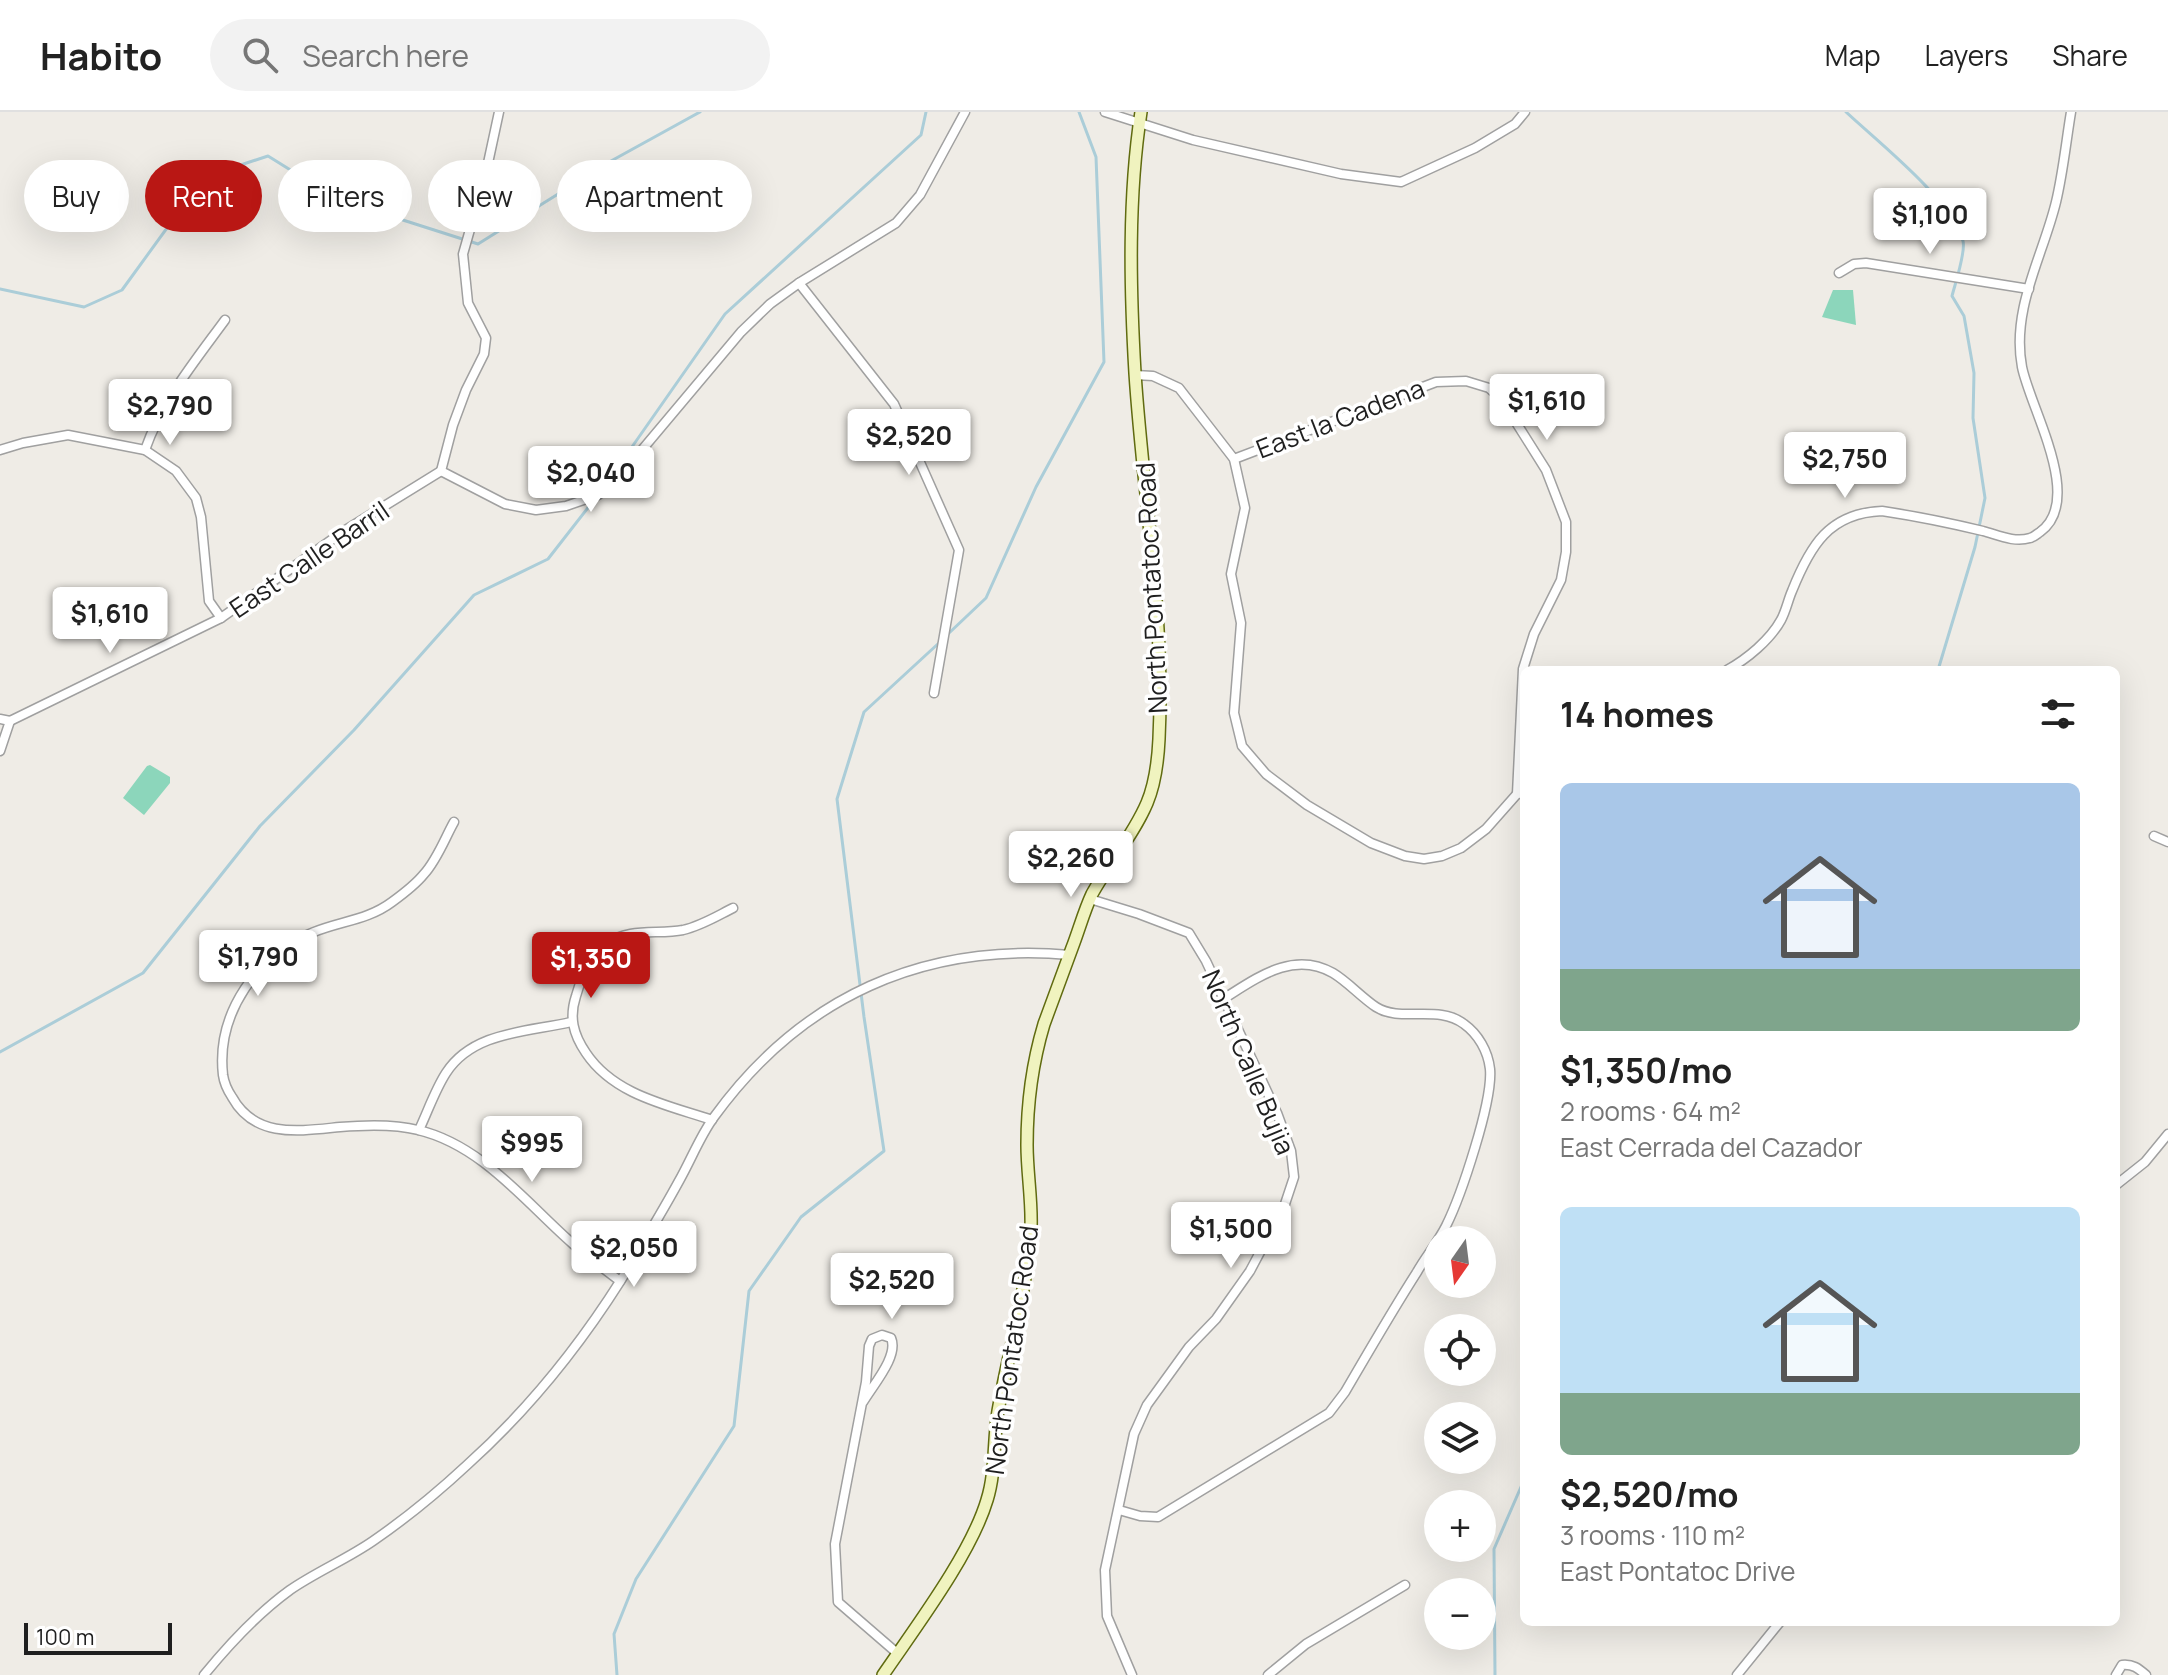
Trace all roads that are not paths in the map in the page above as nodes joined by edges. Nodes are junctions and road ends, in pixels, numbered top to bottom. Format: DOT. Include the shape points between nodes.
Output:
graph roads {
  1 [pos="499,112"];
  2 [pos="965,112"];
  3 [pos="1105,112"];
  4 [pos="1525,112"];
  5 [pos="2071,112"];
  6 [pos="1140,118"];
  7 [pos="1839,273"];
  8 [pos="799,283"];
  9 [pos="2029,289"];
  10 [pos="225,320"];
  11 [pos="1135,375"];
  12 [pos="0,450"];
  13 [pos="145,450"];
  14 [pos="1234,459"];
  15 [pos="441,471"];
  16 [pos="221,618"];
  17 [pos="1524,666"];
  18 [pos="1733,666"];
  19 [pos="934,693"];
  20 [pos="0,719"];
  21 [pos="10,721"];
  22 [pos="0,751"];
  23 [pos="1520,795"];
  24 [pos="454,822"];
  25 [pos="2154,836"];
  26 [pos="2168,842"];
  27 [pos="1090,899"];
  28 [pos="733,908"];
  29 [pos="1070,955"];
  30 [pos="1223,999"];
  31 [pos="571,1022"];
  32 [pos="712,1120"];
  33 [pos="419,1130"];
  34 [pos="2168,1134"];
  35 [pos="2120,1182"];
  36 [pos="620,1281"];
  37 [pos="863,1402"];
  38 [pos="1119,1510"];
  39 [pos="1405,1585"];
  40 [pos="1777,1626"];
  41 [pos="897,1653"];
  42 [pos="204,1675"];
  43 [pos="883,1675"];
  44 [pos="1132,1675"];
  45 [pos="1268,1675"];
  46 [pos="1737,1675"];
  47 [pos="2116,1675"];
  48 [pos="2146,1675"];
  1 -- 15 [label="street" via="463,254 468,303 486,338 484,354 453,425"];
  2 -- 8 [label="street" via="920,195 896,223"];
  3 -- 6 [label="street"];
  4 -- 6 [label="street" via="1475,148 1401,182 1193,140"];
  5 -- 9 [label="street" via="2057,201"];
  6 -- 11 [label="street, North Pontatoc Road" via="1131,280"];
  7 -- 9 [label="street" via="1866,263"];
  8 -- 15 [label="street" via="741,332 620,476 598,495 536,510 505,504"];
  8 -- 19 [label="street" via="894,404 959,550"];
  9 -- 18 [label="street" via="2021,322 2022,367 2052,455 2057,489 2053,518 2044,530 2030,538 2002,538 1882,511 1843,517 1807,558 1781,621"];
  10 -- 13 [label="street" via="172,394"];
  11 -- 14 [label="street" via="1153,376 1179,388"];
  11 -- 27 [label="street, North Pontatoc Road" via="1161,680 1158,744 1147,805"];
  12 -- 13 [label="street" via="68,435"];
  13 -- 16 [label="street" via="176,471 196,498 209,601"];
  14 -- 17 [label="street, East la Cadena" via="1436,382 1466,381 1489,388 1546,470 1566,522 1561,580"];
  14 -- 23 [label="street" via="1245,508 1231,574 1241,623 1234,713 1242,746 1266,774 1307,805 1371,843 1405,856 1424,859 1461,848"];
  15 -- 16 [label="street, East Calle Barril" via="344,531"];
  16 -- 21 [label="street, East Calle Barril"];
  20 -- 21 [label="street"];
  21 -- 22 [label="street"];
  24 -- 33 [label="street" via="425,874 391,903 282,948 251,977 234,1009 223,1051 229,1092 239,1110 259,1124 295,1132 339,1127"];
  25 -- 26 [label="street"];
  27 -- 29 [label="street, North Pontatoc Road"];
  27 -- 30 [label="street, North Calle Bujia" via="1189,933"];
  28 -- 31 [label="street" via="685,930 638,932 607,944 580,976"];
  29 -- 32 [label="street" via="1026,951 983,956 923,967 866,986 786,1040"];
  29 -- 41 [label="street, North Pontatoc Road" via="1044,1026 1029,1090 1029,1256 997,1414 987,1502 975,1531"];
  30 -- 38 [label="street, North Calle Bujia" via="1277,1113 1294,1177 1250,1271 1147,1405 1124,1471"];
  30 -- 38 [label="street" via="1267,972 1311,964 1334,973 1383,1011 1433,1013 1464,1024 1484,1044 1489,1091 1445,1230 1329,1413 1158,1517"];
  31 -- 32 [label="street" via="597,1070 621,1087"];
  31 -- 33 [label="street" via="485,1041 463,1054 446,1073"];
  32 -- 36 [label="street"];
  33 -- 36 [label="street" via="489,1166"];
  34 -- 35 [label="street"];
  36 -- 42 [label="street" via="544,1387 467,1465 373,1541 269,1607"];
  37 -- 37 [label="street" via="892,1357 891,1338 872,1339"];
  37 -- 41 [label="street" via="835,1544 838,1602"];
  38 -- 44 [label="street, North Calle Bujia" via="1105,1570 1107,1616"];
  39 -- 45 [label="street" via="1306,1644"];
  40 -- 46 [label="street"];
  41 -- 43 [label="street, North Pontatoc Road"];
  47 -- 48 [label="street" via="2128,1665"];
}
